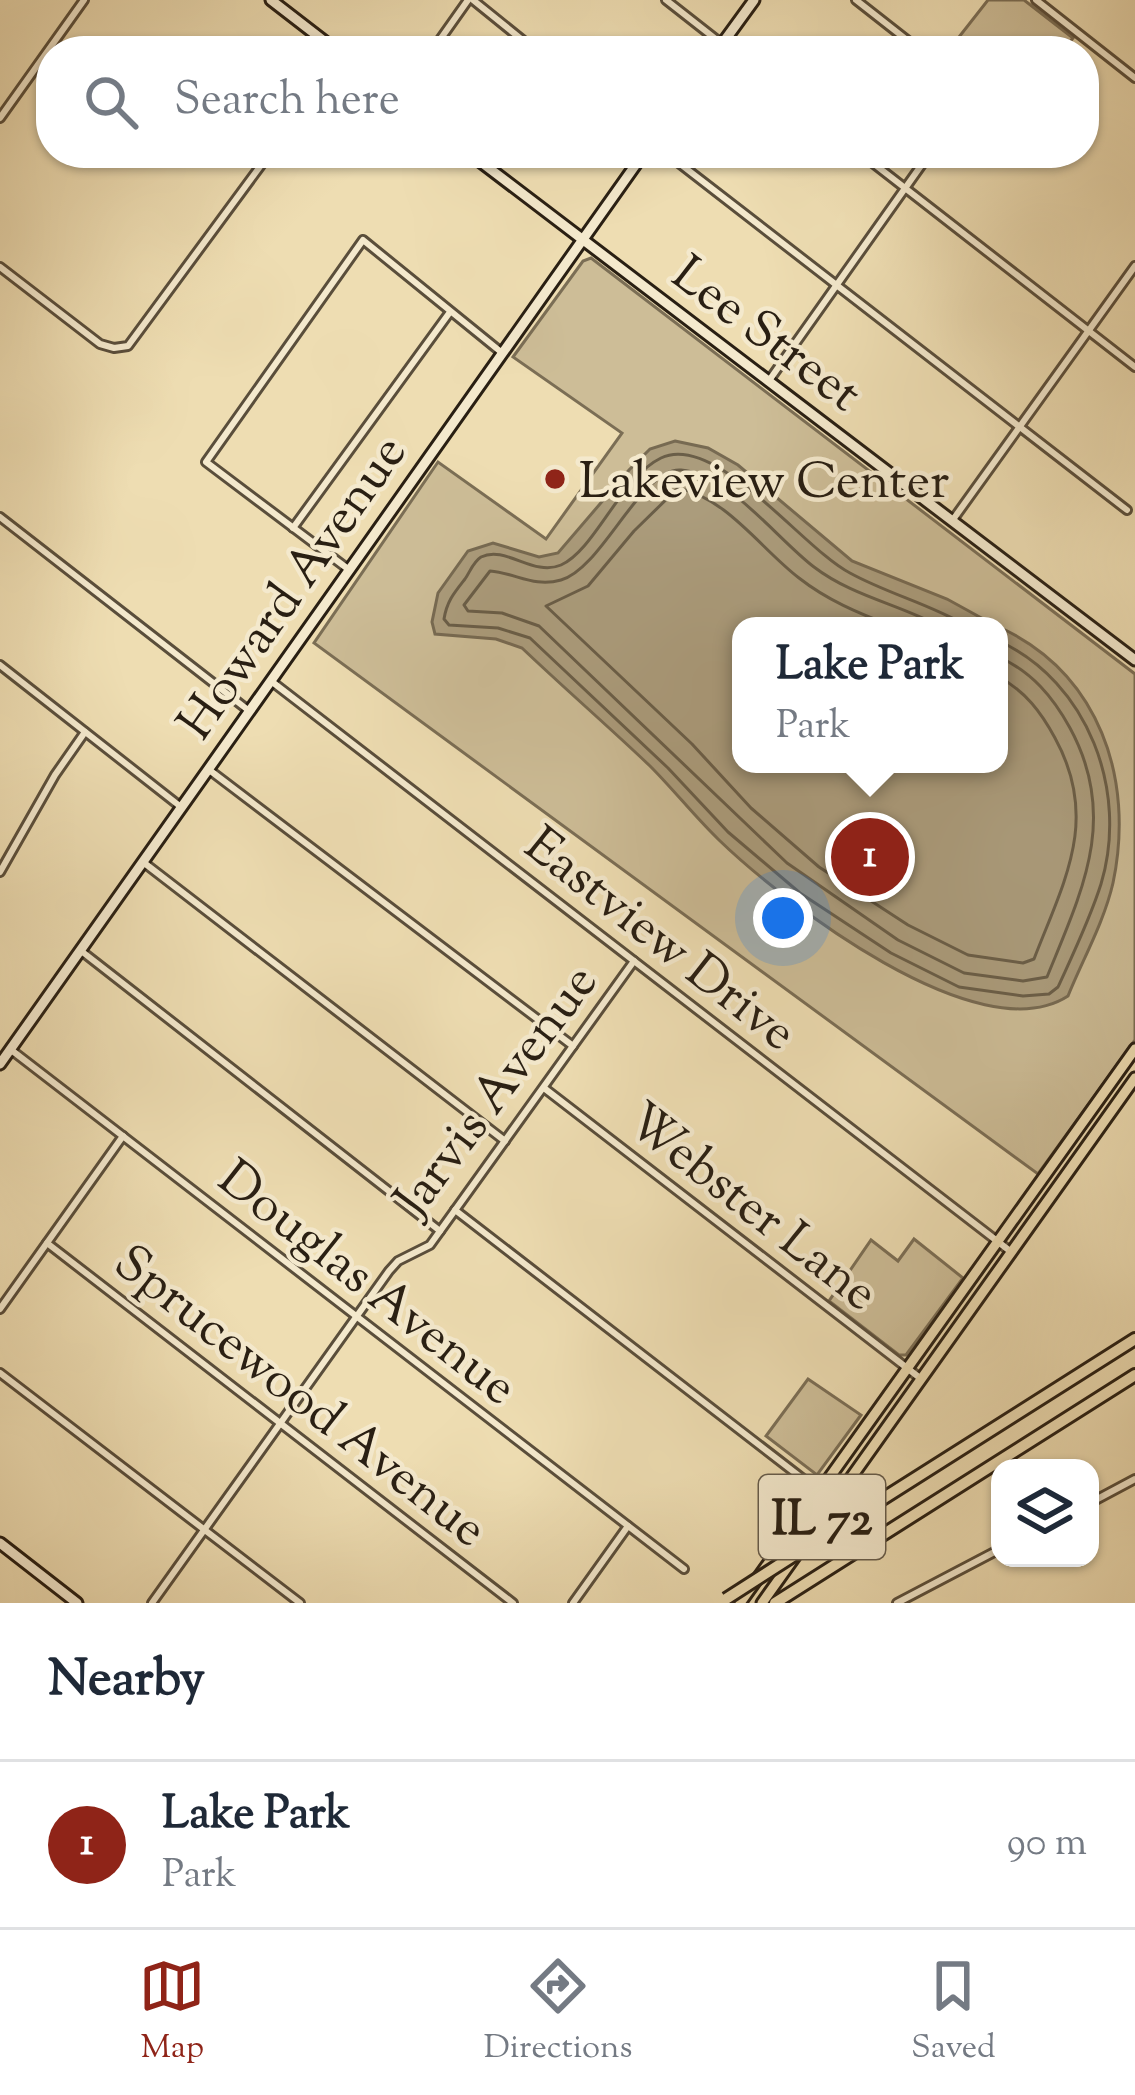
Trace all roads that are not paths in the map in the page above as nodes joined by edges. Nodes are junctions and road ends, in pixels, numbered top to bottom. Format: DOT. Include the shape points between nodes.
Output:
graph roads {
  1 [pos="84,0"];
  2 [pos="271,0"];
  3 [pos="471,0"];
  4 [pos="666,0"];
  5 [pos="754,0"];
  6 [pos="856,0"];
  7 [pos="1036,0"];
  8 [pos="58,36"];
  9 [pos="318,36"];
  10 [pos="443,36"];
  11 [pos="517,36"];
  12 [pos="708,36"];
  13 [pos="731,36"];
  14 [pos="902,36"];
  15 [pos="1082,36"];
  16 [pos="1099,50"];
  17 [pos="36,67"];
  18 [pos="1135,78"];
  19 [pos="0,118"];
  20 [pos="259,168"];
  21 [pos="488,168"];
  22 [pos="633,168"];
  23 [pos="685,168"];
  24 [pos="879,168"];
  25 [pos="919,168"];
  26 [pos="905,188"];
  27 [pos="582,240"];
  28 [pos="1135,266"];
  29 [pos="0,267"];
  30 [pos="836,285"];
  31 [pos="451,311"];
  32 [pos="1088,331"];
  33 [pos="502,353"];
  34 [pos="1135,367"];
  35 [pos="768,382"];
  36 [pos="1019,428"];
  37 [pos="1126,510"];
  38 [pos="0,518"];
  39 [pos="952,521"];
  40 [pos="293,528"];
  41 [pos="348,569"];
  42 [pos="1135,660"];
  43 [pos="0,664"];
  44 [pos="271,681"];
  45 [pos="249,711"];
  46 [pos="86,732"];
  47 [pos="208,769"];
  48 [pos="182,807"];
  49 [pos="142,862"];
  50 [pos="0,872"];
  51 [pos="80,950"];
  52 [pos="634,961"];
  53 [pos="573,1046"];
  54 [pos="10,1049"];
  55 [pos="1135,1049"];
  56 [pos="0,1064"];
  57 [pos="1135,1078"];
  58 [pos="544,1088"];
  59 [pos="123,1136"];
  60 [pos="505,1141"];
  61 [pos="455,1210"];
  62 [pos="440,1231"];
  63 [pos="998,1241"];
  64 [pos="46,1243"];
  65 [pos="1010,1251"];
  66 [pos="0,1309"];
  67 [pos="356,1317"];
  68 [pos="1135,1339"];
  69 [pos="907,1368"];
  70 [pos="0,1373"];
  71 [pos="1135,1376"];
  72 [pos="920,1378"];
  73 [pos="282,1423"];
  74 [pos="949,1457"];
  75 [pos="1135,1479"];
  76 [pos="964,1483"];
  77 [pos="820,1492"];
  78 [pos="1099,1498"];
  79 [pos="628,1526"];
  80 [pos="205,1530"];
  81 [pos="0,1544"];
  82 [pos="991,1555"];
  83 [pos="684,1569"];
  84 [pos="722,1601"];
  85 [pos="777,1602"];
  86 [pos="76,1603"];
  87 [pos="152,1603"];
  88 [pos="300,1603"];
  89 [pos="513,1603"];
  90 [pos="573,1603"];
  91 [pos="740,1603"];
  92 [pos="762,1603"];
  93 [pos="897,1603"];
  1 -- 8 [label="street"];
  2 -- 9 [label="street"];
  3 -- 10 [label="street"];
  3 -- 11 [label="street"];
  4 -- 12 [label="street"];
  5 -- 13 [label="street"];
  6 -- 14 [label="street"];
  7 -- 15 [label="street"];
  16 -- 18 [label="street"];
  17 -- 19 [label="street"];
  20 -- 29 [label="street" via="136,339 121,347 100,344"];
  21 -- 27 [label="street, Lee Street"];
  22 -- 27 [label="street, Howard Avenue"];
  23 -- 30 [label="street"];
  24 -- 26 [label="street"];
  25 -- 26 [label="street"];
  26 -- 30 [label="street"];
  26 -- 32 [label="street"];
  27 -- 33 [label="street, Howard Avenue"];
  27 -- 35 [label="street, Lee Street"];
  28 -- 32 [label="street"];
  30 -- 35 [label="street"];
  30 -- 36 [label="street"];
  31 -- 33 [label="street"];
  31 -- 40 [label="street"];
  31 -- 40 [label="street" via="363,240 206,462"];
  32 -- 34 [label="street"];
  32 -- 36 [label="street"];
  33 -- 41 [label="street, Howard Avenue"];
  35 -- 39 [label="street, Lee Street"];
  36 -- 37 [label="street"];
  36 -- 39 [label="street"];
  38 -- 45 [label="street"];
  39 -- 42 [label="street, Lee Street"];
  40 -- 41 [label="street"];
  41 -- 44 [label="street, Howard Avenue"];
  43 -- 46 [label="street"];
  44 -- 45 [label="street, Howard Avenue"];
  44 -- 52 [label="street, Eastview Drive"];
  45 -- 47 [label="street, Howard Avenue"];
  46 -- 48 [label="street"];
  46 -- 50 [label="street"];
  47 -- 48 [label="street, Howard Avenue"];
  47 -- 53 [label="street"];
  48 -- 49 [label="street, Howard Avenue"];
  49 -- 51 [label="street, Howard Avenue"];
  49 -- 60 [label="street"];
  51 -- 54 [label="street, Howard Avenue"];
  51 -- 62 [label="street"];
  52 -- 53 [label="street, Jarvis Avenue"];
  52 -- 63 [label="street, Eastview Drive"];
  53 -- 58 [label="street, Jarvis Avenue"];
  54 -- 56 [label="street, Howard Avenue"];
  54 -- 59 [label="street, Douglas Avenue"];
  55 -- 63 [label="main road, IL 72"];
  57 -- 65 [label="main road, IL 72"];
  58 -- 60 [label="street, Jarvis Avenue"];
  58 -- 69 [label="street, Webster Lane"];
  59 -- 64 [label="street"];
  59 -- 67 [label="street, Douglas Avenue"];
  60 -- 61 [label="street, Jarvis Avenue"];
  61 -- 62 [label="street, Jarvis Avenue"];
  61 -- 77 [label="street"];
  62 -- 67 [label="street, Jarvis Avenue" via="398,1261"];
  63 -- 65 [label="street, Eastview Drive"];
  63 -- 69 [label="main road, IL 72"];
  64 -- 66 [label="street"];
  64 -- 73 [label="street, Sprucewood Avenue"];
  65 -- 72 [label="main road, IL 72"];
  67 -- 73 [label="street, Jarvis Avenue"];
  67 -- 79 [label="street, Douglas Avenue"];
  68 -- 74 [label="highway"];
  69 -- 72 [label="street, Webster Lane"];
  69 -- 77 [label="main road, IL 72"];
  70 -- 80 [label="street"];
  71 -- 76 [label="highway"];
  72 -- 92 [label="main road, IL 72"];
  73 -- 80 [label="street, Jarvis Avenue"];
  73 -- 89 [label="street, Sprucewood Avenue"];
  74 -- 76 [label="highway"];
  74 -- 84 [label="highway, bridge"];
  75 -- 78 [label="street"];
  76 -- 85 [label="highway"];
  77 -- 91 [label="main road, IL 72"];
  79 -- 83 [label="street, Douglas Avenue"];
  79 -- 90 [label="street"];
  80 -- 87 [label="street, Jarvis Avenue"];
  80 -- 88 [label="street"];
  81 -- 86 [label="street"];
  82 -- 93 [label="street"];
}
